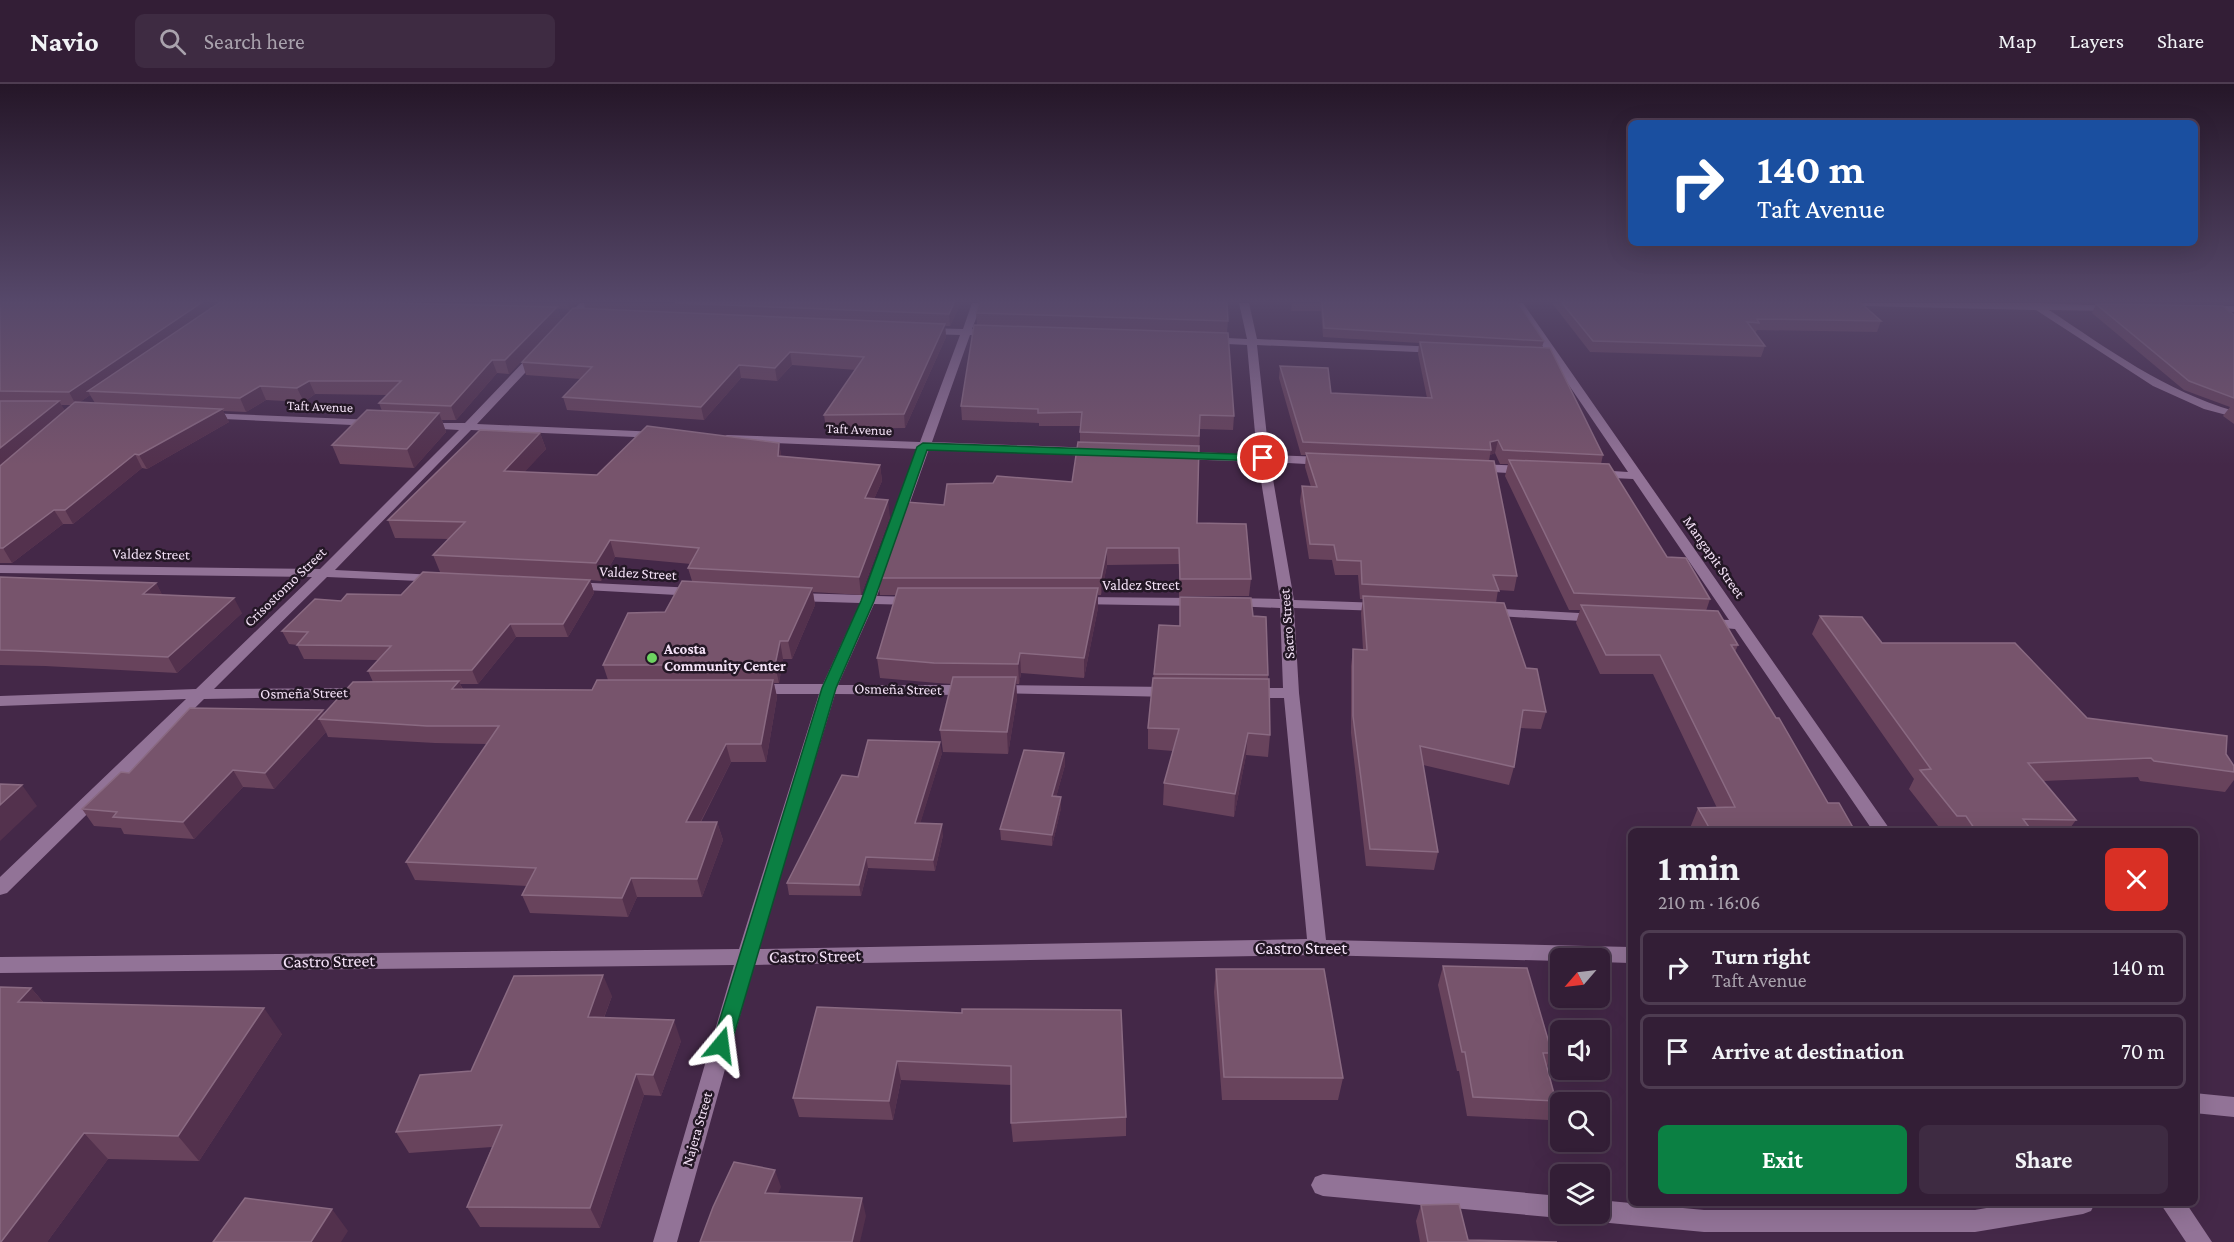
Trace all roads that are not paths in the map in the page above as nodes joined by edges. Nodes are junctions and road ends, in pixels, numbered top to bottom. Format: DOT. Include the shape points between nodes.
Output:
graph roads {
  1 [pos="534,357"];
  2 [pos="956,357"];
  3 [pos="1254,357"];
  4 [pos="1551,357"];
  5 [pos="2117,357"];
  6 [pos="2234,414"];
  7 [pos="197,416"];
  8 [pos="386,424"];
  9 [pos="410,425"];
  10 [pos="469,427"];
  11 [pos="672,436"];
  12 [pos="720,438"];
  13 [pos="923,447"];
  14 [pos="1111,453"];
  15 [pos="1169,455"];
  16 [pos="1263,458"];
  17 [pos="1334,461"];
  18 [pos="1462,467"];
  19 [pos="1544,471"];
  20 [pos="1580,473"];
  21 [pos="1638,476"];
  22 [pos="0,569"];
  23 [pos="323,573"];
  24 [pos="453,580"];
  25 [pos="560,585"];
  26 [pos="714,593"];
  27 [pos="785,597"];
  28 [pos="868,601"];
  29 [pos="928,601"];
  30 [pos="1059,602"];
  31 [pos="1287,602"];
  32 [pos="1394,608"];
  33 [pos="1466,611"];
  34 [pos="1610,619"];
  35 [pos="1693,623"];
  36 [pos="1741,625"];
  37 [pos="829,688"];
  38 [pos="733,689"];
  39 [pos="1184,692"];
  40 [pos="376,693"];
  41 [pos="1232,693"];
  42 [pos="1291,693"];
  43 [pos="197,694"];
  44 [pos="0,701"];
  45 [pos="1880,828"];
  46 [pos="0,888"];
  47 [pos="1317,947"];
  48 [pos="1628,955"];
  49 [pos="746,957"];
  50 [pos="0,965"];
  51 [pos="2198,1103"];
  52 [pos="2234,1107"];
  53 [pos="1323,1185"];
  54 [pos="1550,1206"];
  55 [pos="2065,1206"];
  56 [pos="2174,1206"];
  57 [pos="1610,1212"];
  58 [pos="665,1242"];
  59 [pos="2200,1242"];
  1 -- 10 [label="street, Crisostomo Street"];
  2 -- 13 [label="street, Najera Street"];
  3 -- 16 [label="street, Sacro Street"];
  4 -- 21 [label="street, Mangapit Street"];
  5 -- 6 [label="street" via="2176,395"];
  7 -- 8 [label="street, Taft Avenue"];
  9 -- 10 [label="street"];
  10 -- 11 [label="street"];
  10 -- 23 [label="street, Crisostomo Street"];
  12 -- 13 [label="street, Taft Avenue"];
  13 -- 14 [label="street, Taft Avenue"];
  13 -- 28 [label="street, Najera Street"];
  15 -- 16 [label="street"];
  16 -- 17 [label="street"];
  16 -- 31 [label="street, Sacro Street"];
  18 -- 19 [label="street"];
  20 -- 21 [label="street"];
  21 -- 36 [label="street, Mangapit Street"];
  22 -- 23 [label="street, Valdez Street"];
  23 -- 24 [label="street, Valdez Street"];
  23 -- 43 [label="street, Crisostomo Street"];
  25 -- 26 [label="street, Valdez Street"];
  27 -- 28 [label="street"];
  28 -- 29 [label="street"];
  28 -- 37 [label="street, Najera Street"];
  30 -- 31 [label="street, Valdez Street"];
  31 -- 32 [label="street, Valdez Street"];
  31 -- 42 [label="street, Sacro Street"];
  33 -- 34 [label="street"];
  35 -- 36 [label="street"];
  36 -- 45 [label="street, Mangapit Street"];
  37 -- 38 [label="street, Osmeña Street"];
  37 -- 39 [label="street, Osmeña Street"];
  37 -- 49 [label="street, Najera Street"];
  40 -- 43 [label="street, Osmeña Street"];
  41 -- 42 [label="street"];
  42 -- 47 [label="street, Sacro Street"];
  43 -- 44 [label="street, Osmeña Street"];
  43 -- 46 [label="street, Crisostomo Street"];
  47 -- 48 [label="street, Castro Street"];
  47 -- 49 [label="street, Castro Street"];
  49 -- 50 [label="street, Castro Street"];
  49 -- 58 [label="street, Najera Street"];
  51 -- 52 [label="street"];
  53 -- 54 [label="street"];
  55 -- 57 [label="street" via="1975,1221 1704,1221"];
  56 -- 59 [label="street"];
}
